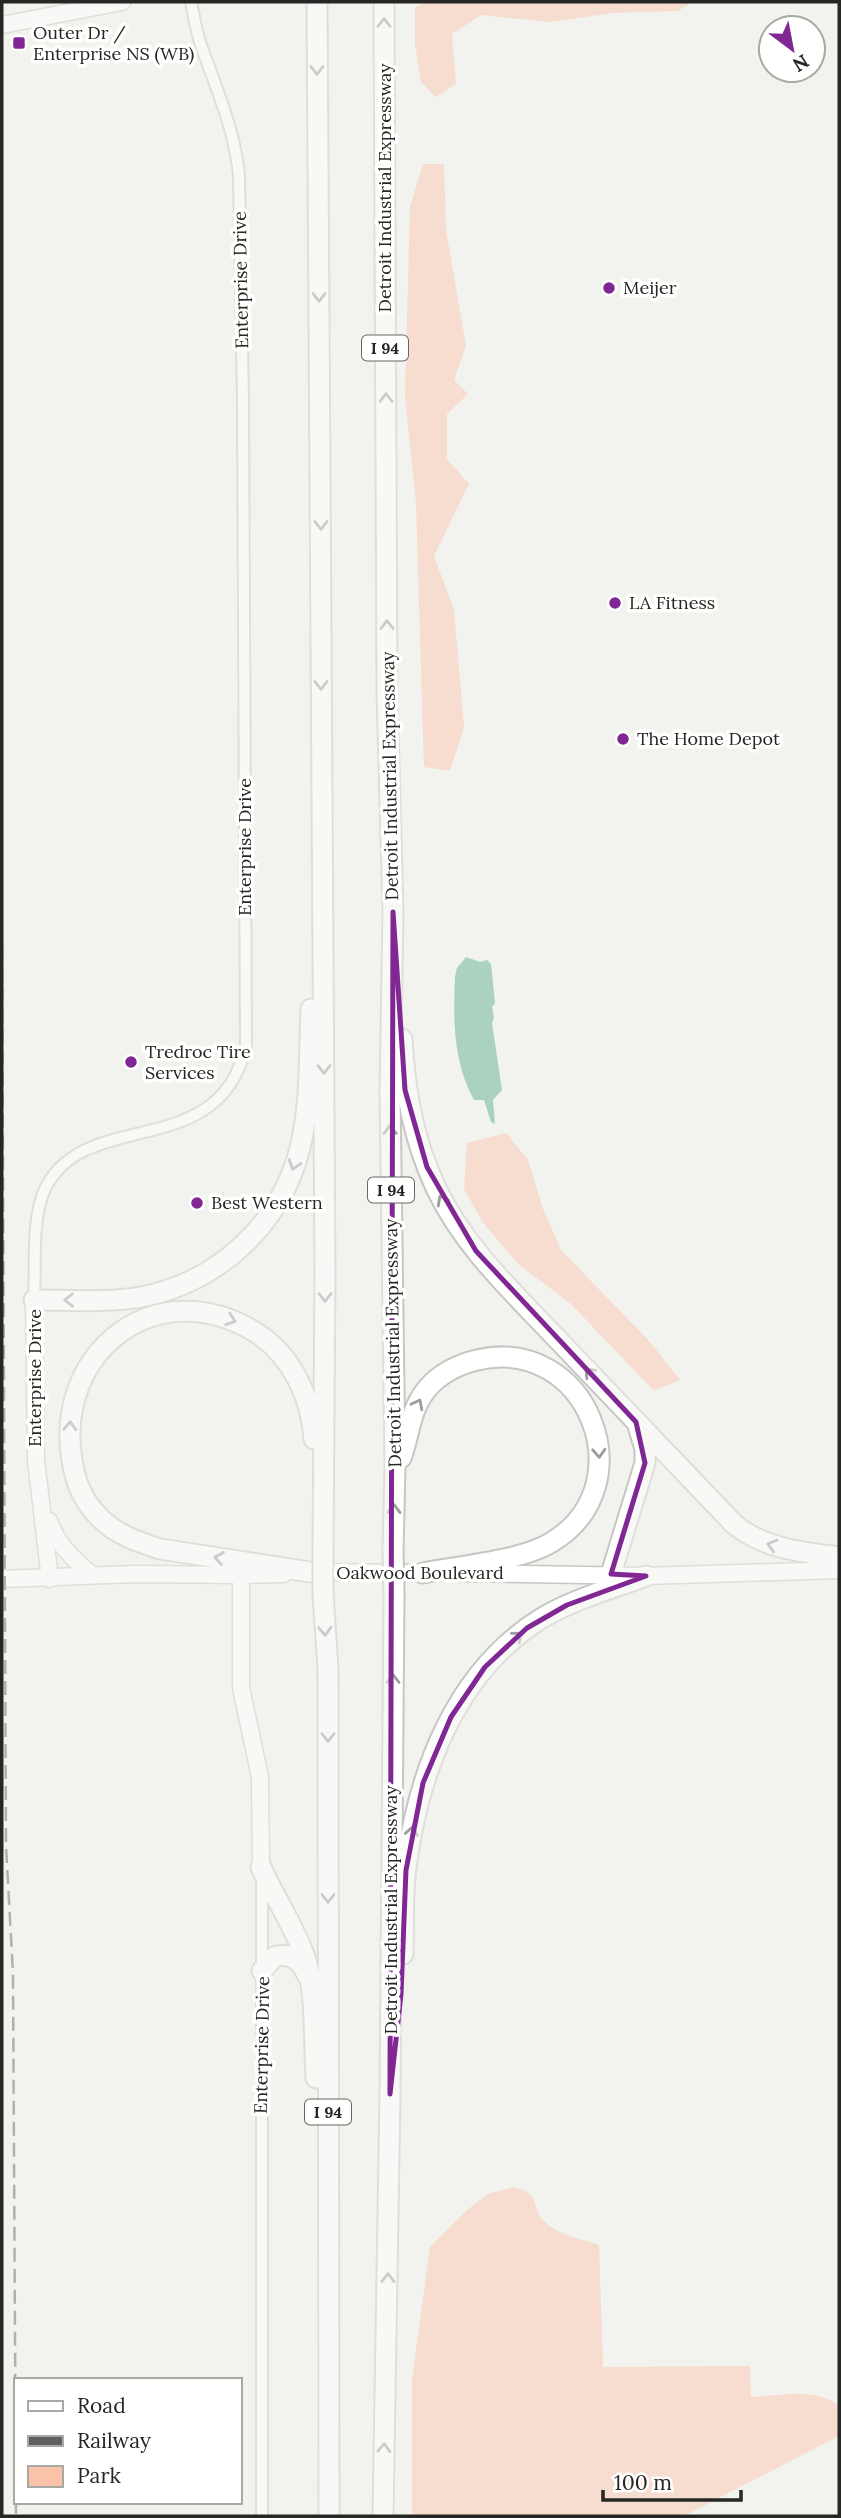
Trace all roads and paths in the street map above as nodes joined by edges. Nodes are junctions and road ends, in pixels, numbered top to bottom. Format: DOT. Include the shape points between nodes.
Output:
graph roads {
  1 [pos="121,2"];
  2 [pos="191,2"];
  3 [pos="317,2"];
  4 [pos="384,2"];
  5 [pos="2,25"];
  6 [pos="322,854"];
  7 [pos="393,912"];
  8 [pos="34,1300"];
  9 [pos="636,1422"];
  10 [pos="395,1467"];
  11 [pos="40,1486"];
  12 [pos="324,1511"];
  13 [pos="839,1558"];
  14 [pos="839,1570"];
  15 [pos="310,1572"];
  16 [pos="423,1573"];
  17 [pos="611,1574"];
  18 [pos="92,1576"];
  19 [pos="242,1576"];
  20 [pos="646,1576"];
  21 [pos="50,1578"];
  22 [pos="2,1579"];
  23 [pos="261,1867"];
  24 [pos="262,1971"];
  25 [pos="311,1983"];
  26 [pos="390,2094"];
  27 [pos="328,2394"];
  28 [pos="262,2516"];
  29 [pos="329,2516"];
  30 [pos="383,2516"];
  1 -- 5 [label="main road"];
  2 -- 8 [label="street, Enterprise Drive" via="236,149 239,176 246,1046 232,1082 206,1110 183,1122 87,1150 56,1172 39,1208"];
  3 -- 6 [label="highway, I 94, one-way"];
  7 -- 4 [label="highway, Detroit Industrial Expressway / I 94, one-way" via="387,693"];
  6 -- 8 [label="highway, one-way" via="314,906 304,1121 294,1169 273,1210 230,1258 181,1285 118,1300"];
  6 -- 12 [label="highway, I 94, one-way"];
  9 -- 7 [label="highway, one-way" via="488,1266 437,1189 418,1143 405,1090"];
  10 -- 7 [label="highway, Detroit Industrial Expressway / I 94, one-way" via="390,1092"];
  8 -- 11 [label="main road, Enterprise Drive" via="33,1419"];
  13 -- 9 [label="highway, one-way" via="793,1551 743,1532"];
  9 -- 17 [label="highway" via="645,1462"];
  10 -- 16 [label="highway, one-way" via="426,1390 454,1368 479,1359 525,1360 555,1373 582,1399 596,1429 600,1459 596,1485 568,1530 525,1554"];
  26 -- 10 [label="highway, Detroit Industrial Expressway / I 94, one-way, bridge"];
  11 -- 18 [label="main road" via="59,1542"];
  11 -- 21 [label="main road, Enterprise Drive"];
  15 -- 12 [label="highway, one-way" via="160,1549 137,1541 99,1517 79,1486 70,1450 69,1422 86,1370 105,1343 154,1314 202,1313 238,1322 261,1335 284,1355 309,1403"];
  12 -- 27 [label="highway, I 94, one-way, bridge"];
  14 -- 20 [label="main road, Oakwood Boulevard"];
  15 -- 16 [label="main road, Oakwood Boulevard"];
  15 -- 19 [label="main road, Oakwood Boulevard"];
  16 -- 17 [label="main road, Oakwood Boulevard"];
  17 -- 20 [label="main road, Oakwood Boulevard"];
  18 -- 19 [label="main road, Oakwood Boulevard"];
  18 -- 21 [label="main road, Oakwood Boulevard"];
  19 -- 23 [label="main road, Enterprise Drive" via="241,1688 260,1777"];
  26 -- 20 [label="highway, one-way" via="401,1994 406,1870 423,1783 442,1735 475,1679 521,1633 567,1605"];
  21 -- 22 [label="main road, Oakwood Boulevard"];
  23 -- 24 [label="street, Enterprise Drive"];
  23 -- 25 [label="highway" via="299,1941"];
  24 -- 25 [label="highway" via="274,1957 287,1955 301,1964"];
  24 -- 28 [label="street, Enterprise Drive"];
  25 -- 27 [label="highway"];
  30 -- 26 [label="highway, Detroit Industrial Expressway / I 94, one-way"];
  27 -- 29 [label="highway, I 94"];
}
